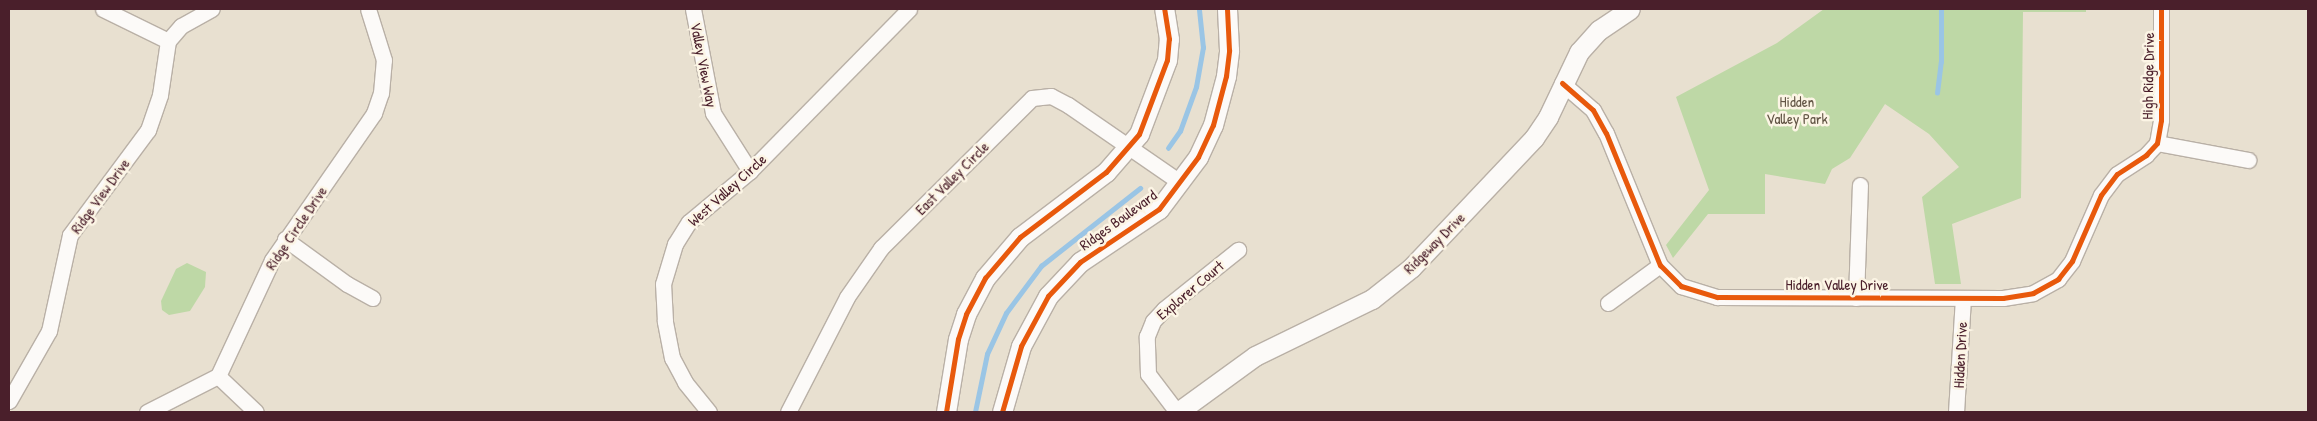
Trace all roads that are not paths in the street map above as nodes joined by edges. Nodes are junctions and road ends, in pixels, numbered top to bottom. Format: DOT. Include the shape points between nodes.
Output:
graph roads {
  1 [pos="103,9"];
  2 [pos="212,9"];
  3 [pos="368,9"];
  4 [pos="693,9"];
  5 [pos="909,9"];
  6 [pos="1164,9"];
  7 [pos="1226,9"];
  8 [pos="1630,9"];
  9 [pos="2161,9"];
  10 [pos="168,42"];
  11 [pos="1562,83"];
  12 [pos="2157,143"];
  13 [pos="1130,148"];
  14 [pos="2248,160"];
  15 [pos="750,172"];
  16 [pos="1181,183"];
  17 [pos="1860,185"];
  18 [pos="285,239"];
  19 [pos="1238,250"];
  20 [pos="1660,266"];
  21 [pos="372,298"];
  22 [pos="1856,298"];
  23 [pos="1963,298"];
  24 [pos="1608,303"];
  25 [pos="218,376"];
  26 [pos="9,401"];
  27 [pos="147,412"];
  28 [pos="256,412"];
  29 [pos="709,412"];
  30 [pos="788,412"];
  31 [pos="946,412"];
  32 [pos="1002,412"];
  33 [pos="1177,412"];
  34 [pos="1956,412"];
  1 -- 10 [label="street"];
  2 -- 10 [label="street" via="181,26"];
  3 -- 18 [label="street, Ridge Circle Drive" via="384,60 378,104"];
  4 -- 15 [label="street, Valley View Way" via="713,113"];
  5 -- 15 [label="street, West Valley Circle"];
  6 -- 13 [label="street" via="1169,39 1167,60 1148,113"];
  7 -- 16 [label="street, Ridges Boulevard" via="1229,50 1221,100 1206,141"];
  8 -- 11 [label="street, Ridgeway Drive" via="1588,41 1571,63"];
  9 -- 12 [label="street, High Ridge Drive" via="2161,120"];
  10 -- 26 [label="street, Ridge View Drive" via="160,95 148,130 70,235 49,331"];
  11 -- 20 [label="street, Hidden Valley Drive" via="1593,110 1606,133"];
  11 -- 33 [label="street, Ridgeway Drive" via="1548,117 1530,143 1411,268 1372,299 1256,356"];
  12 -- 14 [label="street"];
  12 -- 23 [label="street, Hidden Valley Drive" via="2146,155 2117,174 2101,195 2072,261 2058,279 2033,293 2003,298"];
  13 -- 16 [label="street, East Valley Circle"];
  13 -- 30 [label="street, East Valley Circle" via="1051,96 1032,98 881,248 847,297"];
  13 -- 31 [label="street" via="1106,172 1020,237 985,278 966,314 958,339"];
  15 -- 29 [label="street, West Valley Circle" via="689,222 675,244 664,284 664,322 672,358 685,382"];
  16 -- 32 [label="street, Ridges Boulevard" via="1159,209 1080,262 1048,296 1021,346"];
  17 -- 22 [label="street"];
  18 -- 21 [label="street"];
  18 -- 25 [label="street, Ridge Circle Drive" via="268,267"];
  19 -- 33 [label="street, Explorer Court" via="1164,309 1153,321 1147,336 1148,374"];
  20 -- 22 [label="street, Hidden Valley Drive" via="1680,286 1717,297"];
  20 -- 24 [label="street"];
  22 -- 23 [label="street, Hidden Valley Drive"];
  23 -- 34 [label="street, Hidden Drive"];
  25 -- 27 [label="street"];
  25 -- 28 [label="street"];
}
